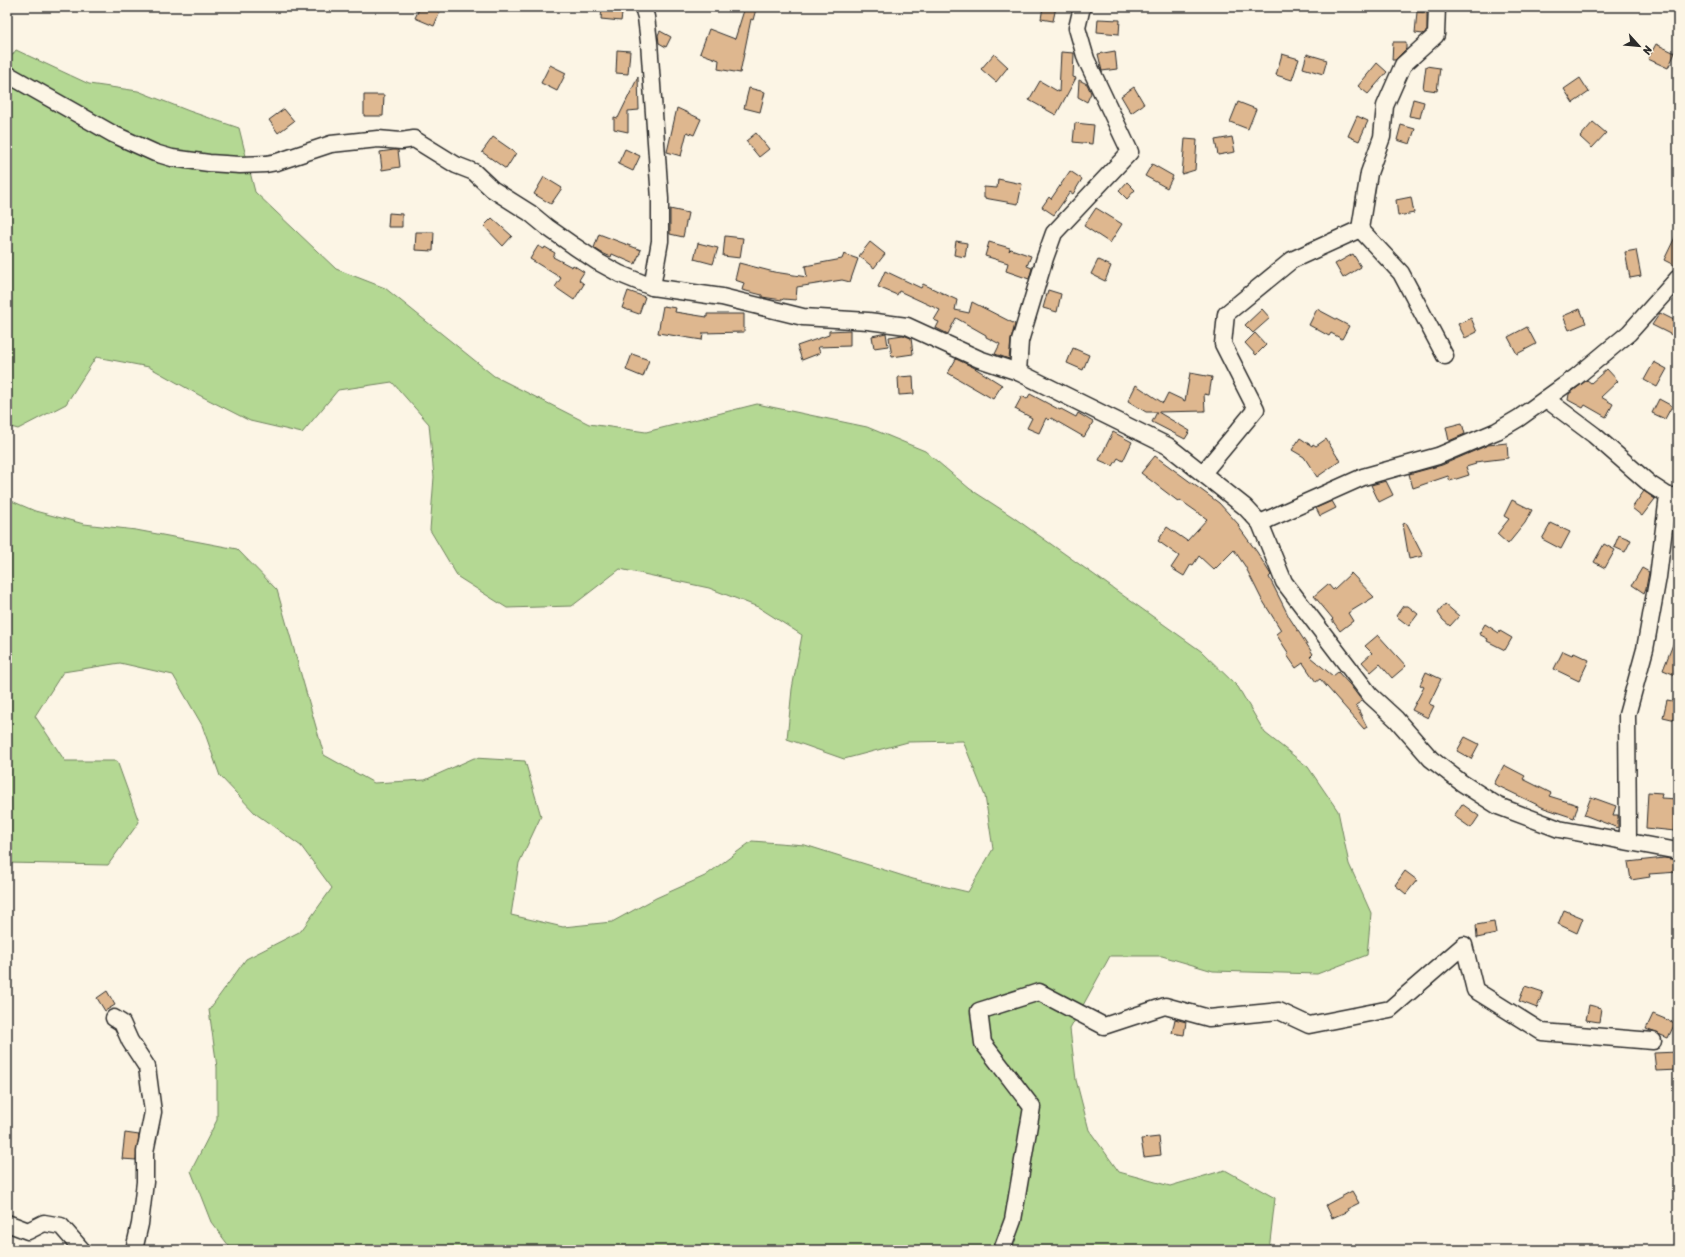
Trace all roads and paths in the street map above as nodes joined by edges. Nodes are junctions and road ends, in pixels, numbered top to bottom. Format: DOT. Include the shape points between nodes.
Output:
graph roads {
  1 [pos="643,7"];
  2 [pos="1082,7"];
  3 [pos="1435,7"];
  4 [pos="7,74"];
  5 [pos="1360,229"];
  6 [pos="1678,278"];
  7 [pos="652,287"];
  8 [pos="1445,356"];
  9 [pos="1018,372"];
  10 [pos="1546,400"];
  11 [pos="1203,473"];
  12 [pos="1673,496"];
  13 [pos="1260,524"];
  14 [pos="1628,841"];
  15 [pos="1678,851"];
  16 [pos="114,1018"];
  17 [pos="1653,1041"];
  18 [pos="7,1223"];
  19 [pos="82,1250"];
  20 [pos="134,1250"];
  21 [pos="1002,1250"];
  1 -- 7 [label="street" via="649,42 660,199 660,241"];
  2 -- 9 [label="street" via="1078,28 1086,59 1130,152 1054,233 1020,340"];
  3 -- 5 [label="street" via="1436,35 1404,65 1384,106 1382,137 1369,173"];
  4 -- 7 [label="street" via="113,134 172,158 240,165 266,164 331,144 378,139 414,139 456,165 474,172 492,189 598,262"];
  5 -- 8 [label="street" via="1402,273"];
  5 -- 11 [label="street" via="1292,260 1226,314 1222,344 1256,409"];
  6 -- 10 [label="street" via="1629,333"];
  7 -- 9 [label="street" via="722,297 803,317 907,326 979,359"];
  9 -- 11 [label="street" via="1168,446"];
  10 -- 12 [label="street" via="1594,435 1641,478"];
  10 -- 13 [label="street" via="1497,431 1438,456 1363,477"];
  11 -- 13 [label="street" via="1245,507"];
  12 -- 14 [label="street" via="1644,649 1627,715"];
  13 -- 14 [label="street" via="1284,582 1370,695 1396,719 1431,759 1498,806 1559,829"];
  14 -- 15 [label="street"];
  16 -- 20 [label="street" via="122,1024 147,1067 153,1112 145,1152 145,1182"];
  17 -- 21 [label="street" via="1542,1032 1475,990 1464,945 1390,1009 1309,1025 1279,1011 1209,1018 1165,1006 1104,1026 1039,992 979,1011 983,1042 1032,1107 1013,1220"];
  18 -- 19 [label="street" via="28,1231 44,1223 61,1226"];
}
